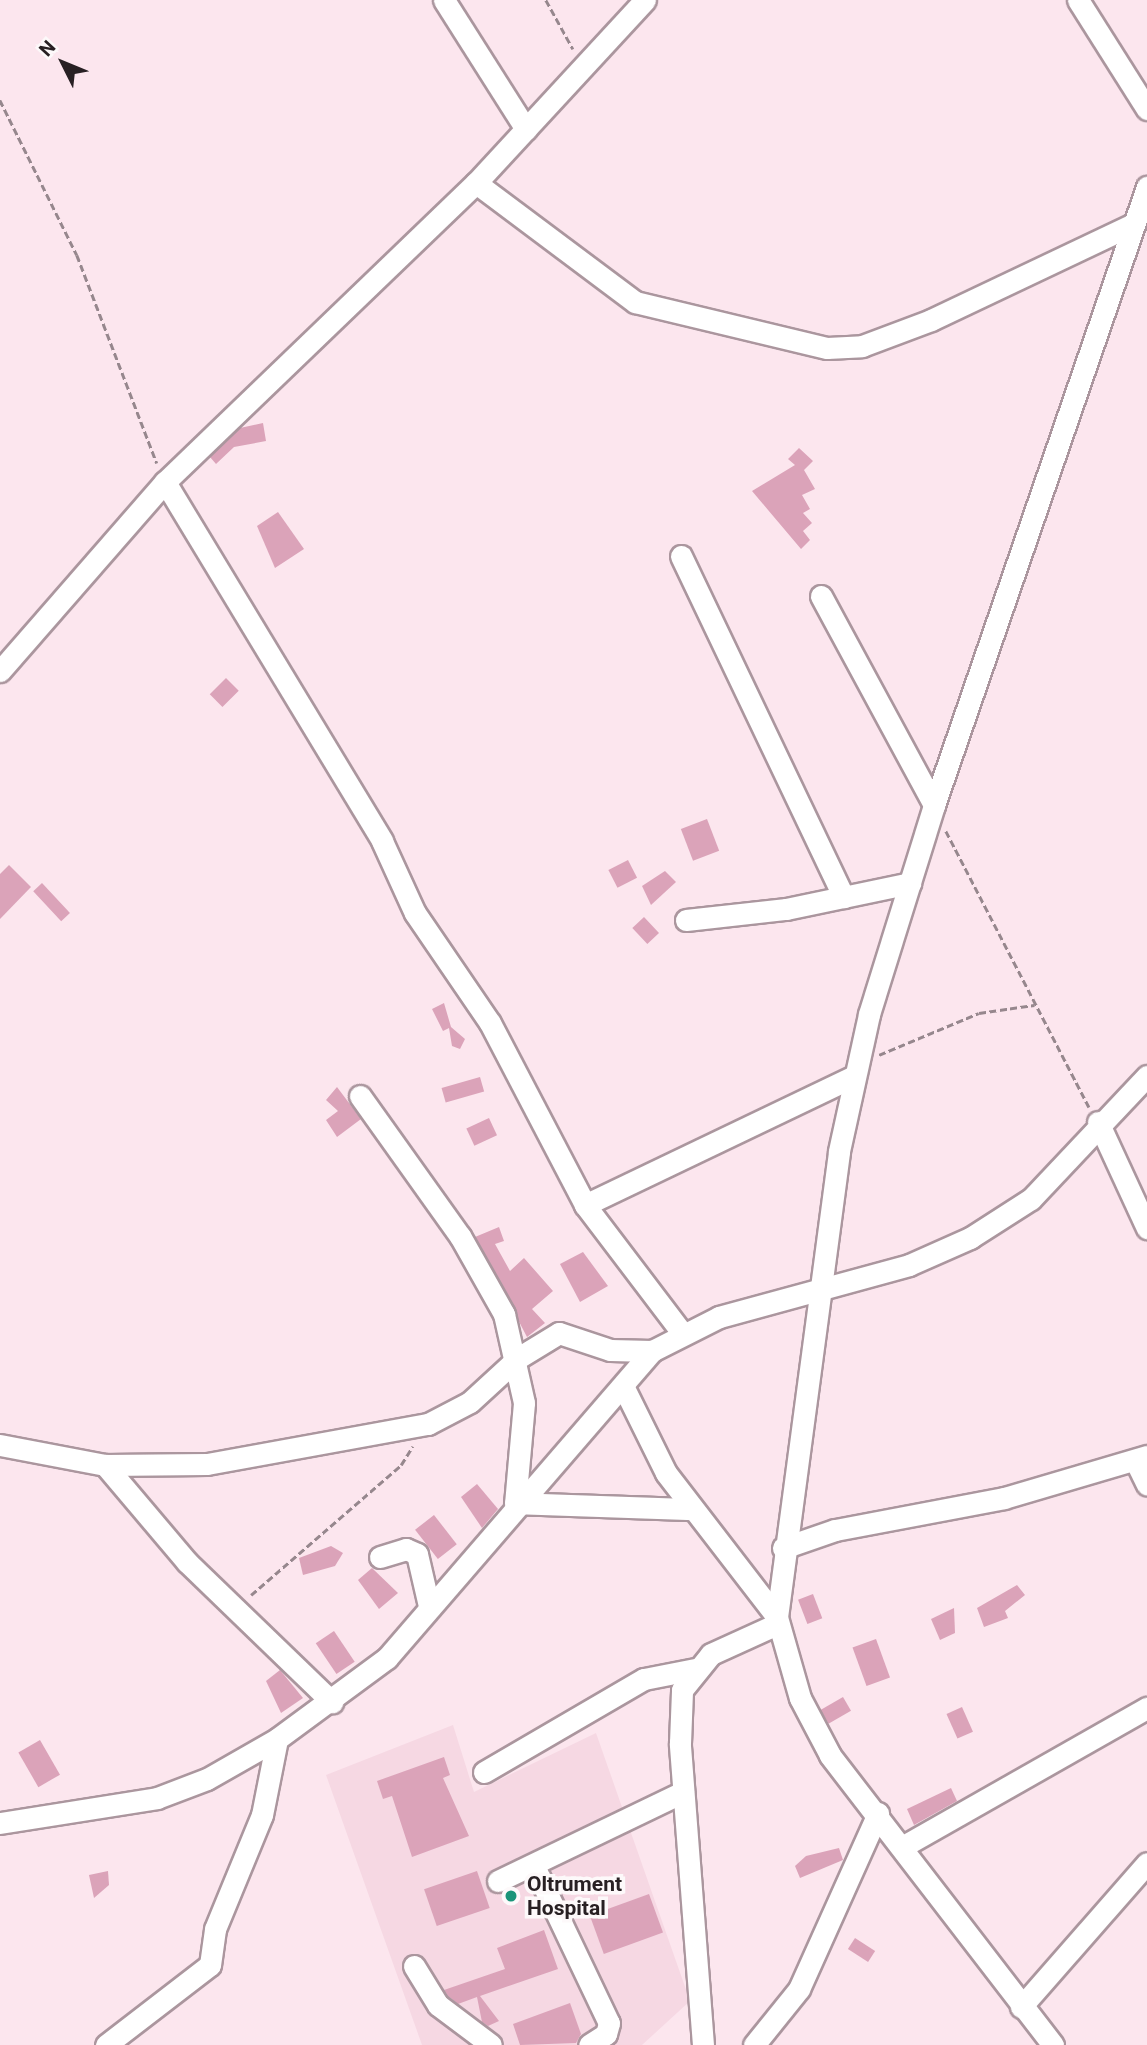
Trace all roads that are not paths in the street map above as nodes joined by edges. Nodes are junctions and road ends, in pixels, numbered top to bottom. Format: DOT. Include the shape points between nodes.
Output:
graph roads {
  1 [pos="444,0"];
  2 [pos="645,0"];
  3 [pos="1078,0"];
  4 [pos="1147,109"];
  5 [pos="526,129"];
  6 [pos="476,183"];
  7 [pos="1147,187"];
  8 [pos="1133,224"];
  9 [pos="165,482"];
  10 [pos="681,556"];
  11 [pos="821,596"];
  12 [pos="0,671"];
  13 [pos="934,810"];
  14 [pos="910,883"];
  15 [pos="844,897"];
  16 [pos="686,920"];
  17 [pos="855,1070"];
  18 [pos="1147,1076"];
  19 [pos="360,1096"];
  20 [pos="1098,1122"];
  21 [pos="584,1205"];
  22 [pos="1147,1228"];
  23 [pos="821,1287"];
  24 [pos="682,1333"];
  25 [pos="652,1350"];
  26 [pos="518,1358"];
  27 [pos="623,1386"];
  28 [pos="0,1445"];
  29 [pos="1142,1459"];
  30 [pos="105,1465"];
  31 [pos="1147,1485"];
  32 [pos="515,1503"];
  33 [pos="691,1510"];
  34 [pos="783,1548"];
  35 [pos="380,1557"];
  36 [pos="429,1606"];
  37 [pos="777,1620"];
  38 [pos="695,1669"];
  39 [pos="332,1702"];
  40 [pos="1147,1708"];
  41 [pos="277,1739"];
  42 [pos="484,1772"];
  43 [pos="683,1792"];
  44 [pos="878,1813"];
  45 [pos="0,1823"];
  46 [pos="902,1847"];
  47 [pos="1147,1863"];
  48 [pos="534,1866"];
  49 [pos="498,1881"];
  50 [pos="414,1966"];
  51 [pos="1021,2007"];
  52 [pos="106,2045"];
  53 [pos="491,2045"];
  54 [pos="589,2045"];
  55 [pos="702,2045"];
  56 [pos="754,2045"];
  57 [pos="1053,2045"];
  1 -- 5 [label="street"];
  2 -- 5 [label="street"];
  3 -- 4 [label="street"];
  5 -- 6 [label="street"];
  6 -- 8 [label="street" via="635,302 827,348 862,346 932,320"];
  6 -- 9 [label="street"];
  7 -- 8 [label="street"];
  8 -- 13 [label="street"];
  9 -- 12 [label="street"];
  9 -- 21 [label="street" via="382,841 415,913 490,1023"];
  10 -- 15 [label="street"];
  11 -- 13 [label="street"];
  13 -- 14 [label="street"];
  14 -- 15 [label="street"];
  14 -- 17 [label="street"];
  15 -- 16 [label="street"];
  17 -- 21 [label="street"];
  17 -- 23 [label="street"];
  18 -- 20 [label="street"];
  19 -- 26 [label="street" via="460,1236 504,1314"];
  20 -- 22 [label="street"];
  20 -- 23 [label="street" via="1031,1199 970,1238 909,1265"];
  21 -- 24 [label="street"];
  23 -- 24 [label="street"];
  23 -- 34 [label="street"];
  24 -- 25 [label="street"];
  25 -- 26 [label="street" via="610,1350 559,1333"];
  25 -- 27 [label="street"];
  26 -- 30 [label="street" via="470,1402 428,1424 184,1466"];
  26 -- 32 [label="street" via="524,1403"];
  27 -- 32 [label="street"];
  27 -- 33 [label="street"];
  28 -- 30 [label="street"];
  29 -- 31 [label="street"];
  29 -- 34 [label="street"];
  30 -- 39 [label="street" via="234,1608"];
  32 -- 33 [label="street"];
  32 -- 36 [label="street"];
  33 -- 37 [label="street"];
  34 -- 37 [label="street"];
  35 -- 36 [label="street" via="406,1549 417,1554"];
  36 -- 39 [label="street" via="387,1658"];
  37 -- 38 [label="street"];
  37 -- 44 [label="street" via="815,1729"];
  38 -- 42 [label="street" via="645,1679"];
  38 -- 43 [label="street" via="682,1690"];
  39 -- 41 [label="street"];
  40 -- 46 [label="street"];
  41 -- 45 [label="street" via="208,1779 158,1798"];
  41 -- 52 [label="street" via="262,1815 215,1929 210,1965"];
  43 -- 48 [label="street"];
  43 -- 55 [label="street"];
  44 -- 46 [label="street"];
  44 -- 56 [label="street" via="799,1989"];
  46 -- 51 [label="street"];
  47 -- 51 [label="street"];
  48 -- 49 [label="street"];
  48 -- 54 [label="street" via="610,2023 607,2034"];
  50 -- 53 [label="street" via="438,2005"];
  51 -- 57 [label="street"];
}
